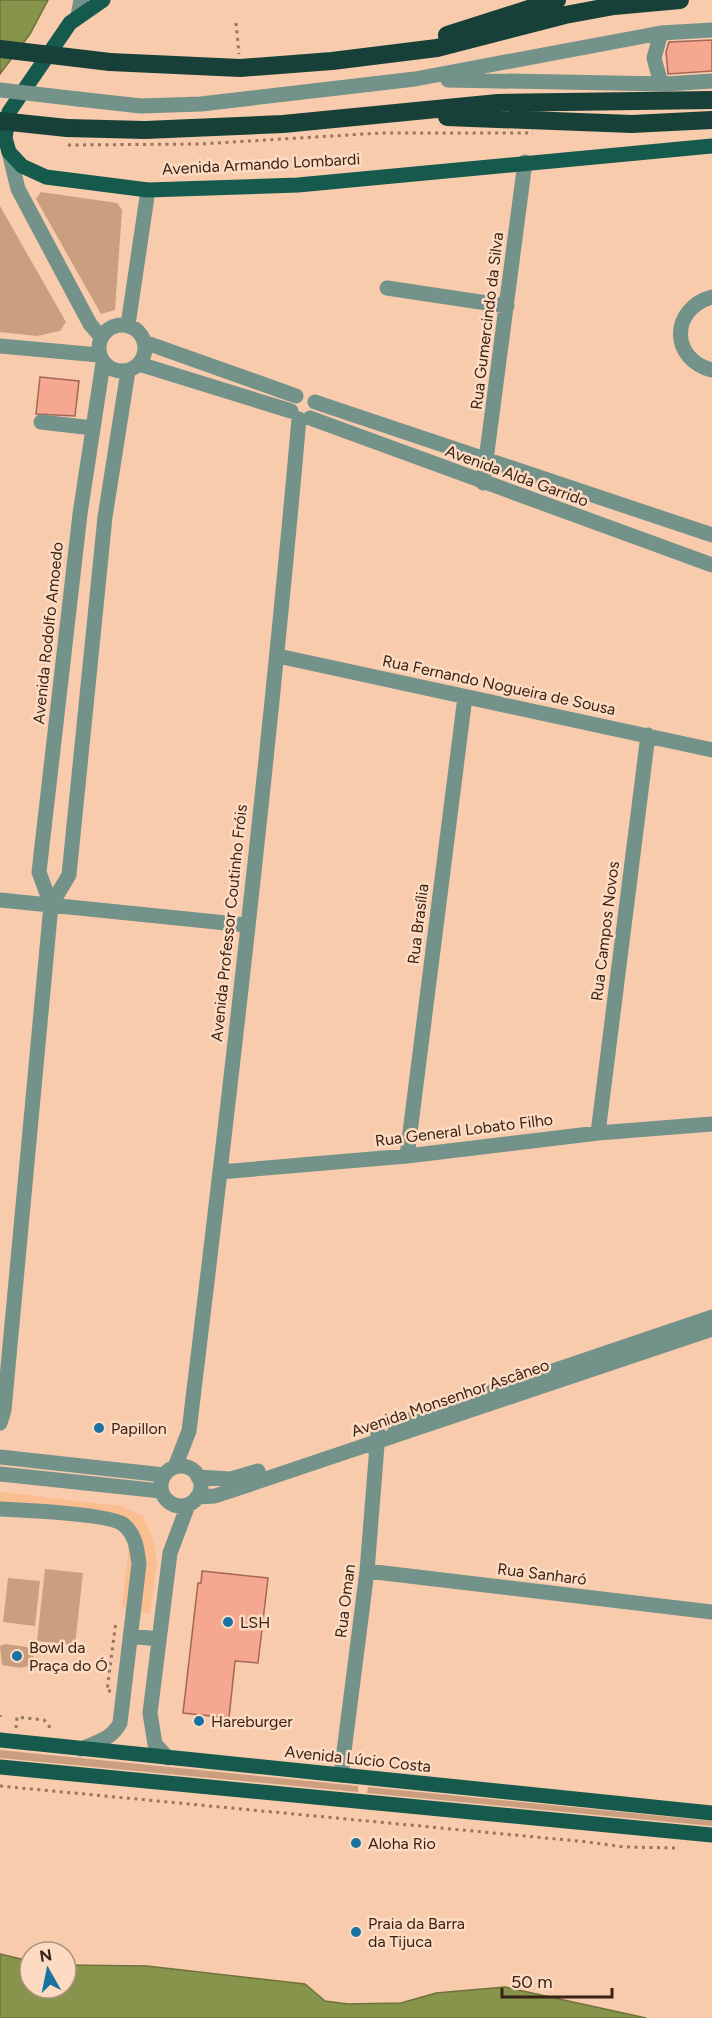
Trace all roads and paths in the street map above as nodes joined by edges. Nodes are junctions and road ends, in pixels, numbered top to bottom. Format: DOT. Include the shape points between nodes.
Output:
graph roads {
  1 [pos="81,0"];
  2 [pos="103,0"];
  3 [pos="557,0"];
  4 [pos="680,0"];
  5 [pos="78,16"];
  6 [pos="236,23"];
  7 [pos="712,30"];
  8 [pos="661,33"];
  9 [pos="0,49"];
  10 [pos="382,56"];
  11 [pos="240,68"];
  12 [pos="415,79"];
  13 [pos="712,81"];
  14 [pos="666,84"];
  15 [pos="0,90"];
  16 [pos="712,100"];
  17 [pos="400,114"];
  18 [pos="4,117"];
  19 [pos="712,120"];
  20 [pos="0,126"];
  21 [pos="533,133"];
  22 [pos="65,136"];
  23 [pos="712,146"];
  24 [pos="9,152"];
  25 [pos="525,162"];
  26 [pos="148,190"];
  27 [pos="387,288"];
  28 [pos="712,297"];
  29 [pos="507,306"];
  30 [pos="128,325"];
  31 [pos="101,337"];
  32 [pos="144,342"];
  33 [pos="0,346"];
  34 [pos="101,359"];
  35 [pos="133,368"];
  36 [pos="712,370"];
  37 [pos="296,396"];
  38 [pos="315,402"];
  39 [pos="300,416"];
  40 [pos="41,422"];
  41 [pos="93,428"];
  42 [pos="487,459"];
  43 [pos="483,483"];
  44 [pos="80,514"];
  45 [pos="105,517"];
  46 [pos="712,535"];
  47 [pos="712,565"];
  48 [pos="278,656"];
  49 [pos="465,697"];
  50 [pos="648,735"];
  51 [pos="712,750"];
  52 [pos="0,900"];
  53 [pos="51,905"];
  54 [pos="246,926"];
  55 [pos="712,1124"];
  56 [pos="598,1133"];
  57 [pos="407,1156"];
  58 [pos="220,1172"];
  59 [pos="712,1317"];
  60 [pos="712,1329"];
  61 [pos="0,1424"];
  62 [pos="189,1431"];
  63 [pos="378,1436"];
  64 [pos="0,1457"];
  65 [pos="170,1471"];
  66 [pos="0,1474"];
  67 [pos="196,1475"];
  68 [pos="161,1491"];
  69 [pos="193,1501"];
  70 [pos="0,1509"];
  71 [pos="367,1571"];
  72 [pos="117,1610"];
  73 [pos="712,1612"];
  74 [pos="130,1636"];
  75 [pos="159,1639"];
  76 [pos="117,1692"];
  77 [pos="8,1727"];
  78 [pos="63,1732"];
  79 [pos="0,1740"];
  80 [pos="81,1749"];
  81 [pos="168,1758"];
  82 [pos="0,1767"];
  83 [pos="341,1775"];
  84 [pos="0,1786"];
  85 [pos="712,1813"];
  86 [pos="712,1835"];
  87 [pos="685,1848"];
  1 -- 5 [label="street"];
  2 -- 5 [label="main road"];
  3 -- 10 [label="highway"];
  4 -- 10 [label="highway" via="565,15 486,37"];
  5 -- 18 [label="main road"];
  6 -- 11 [label="path"];
  7 -- 8 [label="street"];
  8 -- 12 [label="street"];
  8 -- 14 [label="street" via="654,58 660,80"];
  9 -- 11 [label="highway, bridge" via="110,62"];
  10 -- 11 [label="highway"];
  12 -- 14 [label="street"];
  12 -- 15 [label="street, bridge" via="201,104 141,106"];
  13 -- 14 [label="street"];
  16 -- 17 [label="highway" via="498,103"];
  17 -- 19 [label="highway" via="632,124"];
  17 -- 22 [label="highway"];
  18 -- 20 [label="street"];
  18 -- 22 [label="highway, bridge"];
  18 -- 24 [label="main road"];
  21 -- 22 [label="path, bridge" via="403,133 200,144"];
  23 -- 25 [label="main road, Avenida Armando Lombardi"];
  24 -- 26 [label="main road, Avenida Armando Lombardi" via="22,166 46,177"];
  24 -- 31 [label="street" via="18,189 90,324"];
  25 -- 26 [label="main road, Avenida Armando Lombardi" via="298,185"];
  25 -- 29 [label="street, Rua Gumercindo da Silva"];
  26 -- 30 [label="street"];
  27 -- 29 [label="street"];
  28 -- 36 [label="street" via="691,308 680,333 690,359"];
  29 -- 42 [label="street, Rua Gumercindo da Silva"];
  30 -- 31 [label="street" via="112,326"];
  30 -- 32 [label="street"];
  31 -- 34 [label="street"];
  32 -- 35 [label="street" via="143,358"];
  32 -- 37 [label="street"];
  33 -- 34 [label="street"];
  34 -- 35 [label="street" via="110,369"];
  34 -- 41 [label="street, Avenida Rodolfo Amoedo"];
  35 -- 39 [label="street, Avenida Alda Garrido"];
  35 -- 45 [label="street, Avenida Rodolfo Amoedo"];
  37 -- 38 [label="street, Avenida Alda Garrido" via="308,394"];
  37 -- 39 [label="street" via="292,400"];
  38 -- 39 [label="street" via="316,408"];
  38 -- 42 [label="street, Avenida Alda Garrido"];
  39 -- 43 [label="street, Avenida Alda Garrido"];
  39 -- 48 [label="street, Avenida Professor Coutinho Fróis"];
  40 -- 41 [label="street"];
  41 -- 44 [label="street, Avenida Rodolfo Amoedo"];
  42 -- 43 [label="street, Rua Gumercindo da Silva"];
  42 -- 46 [label="street, Avenida Alda Garrido"];
  43 -- 47 [label="street, Avenida Alda Garrido"];
  44 -- 45 [label="street"];
  44 -- 53 [label="street, Avenida Rodolfo Amoedo" via="39,872"];
  45 -- 53 [label="street, Avenida Rodolfo Amoedo" via="69,875"];
  48 -- 49 [label="street, Rua Fernando Nogueira de Sousa"];
  48 -- 54 [label="street, Avenida Professor Coutinho Fróis"];
  49 -- 50 [label="street, Rua Fernando Nogueira de Sousa"];
  49 -- 57 [label="street, Rua Brasília"];
  50 -- 51 [label="street, Rua Fernando Nogueira de Sousa"];
  50 -- 56 [label="street, Rua Campos Novos"];
  52 -- 53 [label="street"];
  53 -- 54 [label="street"];
  53 -- 61 [label="street, Avenida Rodolfo Amoedo"];
  54 -- 58 [label="street, Avenida Professor Coutinho Fróis"];
  55 -- 56 [label="street, Rua General Lobato Filho"];
  56 -- 57 [label="street, Rua General Lobato Filho"];
  57 -- 58 [label="street, Rua General Lobato Filho"];
  58 -- 62 [label="street, Avenida Professor Coutinho Fróis"];
  59 -- 63 [label="street, Avenida Monsenhor Ascâneo"];
  60 -- 63 [label="street, Avenida Monsenhor Ascâneo"];
  62 -- 65 [label="street, Avenida Professor Coutinho Fróis"];
  62 -- 67 [label="street, Avenida Professor Coutinho Fróis"];
  63 -- 67 [label="street, Avenida Monsenhor Ascâneo" via="231,1479"];
  63 -- 69 [label="street, Avenida Monsenhor Ascâneo"];
  63 -- 71 [label="street, Rua Oman"];
  64 -- 65 [label="street"];
  65 -- 67 [label="street" via="186,1467"];
  65 -- 68 [label="street"];
  66 -- 68 [label="street"];
  67 -- 69 [label="street" via="200,1487"];
  68 -- 69 [label="street" via="169,1502 181,1506"];
  69 -- 75 [label="street" via="170,1553"];
  70 -- 74 [label="street" via="123,1523 132,1534 139,1564"];
  71 -- 73 [label="street, Rua Sanharó"];
  71 -- 83 [label="street, Rua Oman"];
  72 -- 76 [label="path" via="107,1690"];
  74 -- 75 [label="street"];
  74 -- 80 [label="street" via="120,1722 106,1739"];
  75 -- 81 [label="street" via="150,1713 155,1744"];
  77 -- 78 [label="path" via="17,1728 17,1717 44,1720 52,1731"];
  79 -- 80 [label="main road, Avenida Lúcio Costa"];
  80 -- 81 [label="main road, Avenida Lúcio Costa"];
  81 -- 83 [label="main road, Avenida Lúcio Costa"];
  82 -- 86 [label="main road"];
  83 -- 85 [label="main road, Avenida Lúcio Costa"];
  84 -- 87 [label="path" via="624,1847"];
}
